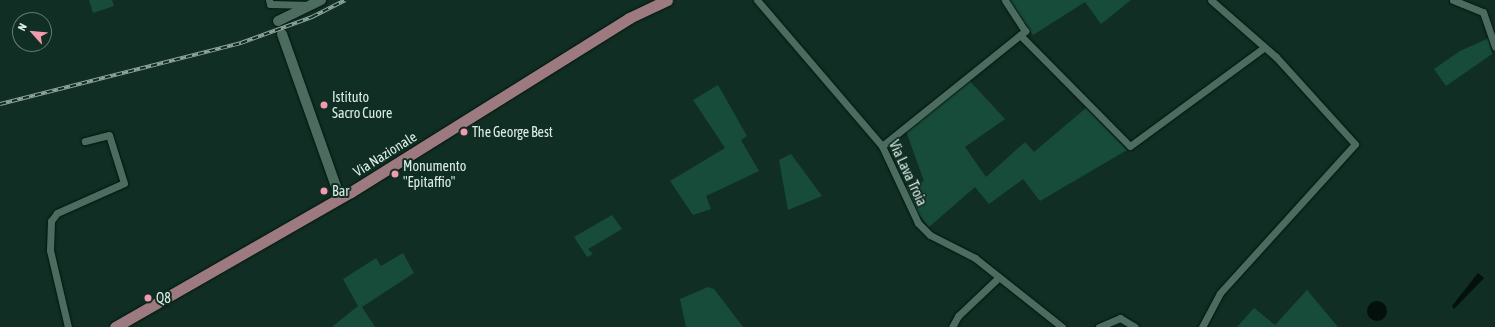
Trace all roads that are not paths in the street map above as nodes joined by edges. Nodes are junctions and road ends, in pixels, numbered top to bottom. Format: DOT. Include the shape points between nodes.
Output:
graph roads {
  1 [pos="269,0"];
  2 [pos="667,0"];
  3 [pos="757,0"];
  4 [pos="1004,0"];
  5 [pos="1211,0"];
  6 [pos="1453,0"];
  7 [pos="317,2"];
  8 [pos="278,21"];
  9 [pos="282,34"];
  10 [pos="1020,35"];
  11 [pos="1495,47"];
  12 [pos="1262,49"];
  13 [pos="85,141"];
  14 [pos="882,146"];
  15 [pos="340,198"];
  16 [pos="998,278"];
  17 [pos="68,327"];
  18 [pos="115,327"];
  19 [pos="952,327"];
  20 [pos="1062,327"];
  21 [pos="1099,327"];
  22 [pos="1135,327"];
  23 [pos="1202,327"];
  1 -- 7 [label="street" via="270,4"];
  2 -- 15 [label="main road, Via Nazionale" via="629,18"];
  3 -- 14 [label="street, Via Lava Troia"];
  4 -- 10 [label="street" via="1025,31"];
  5 -- 12 [label="street"];
  6 -- 11 [label="street" via="1482,12"];
  7 -- 8 [label="street"];
  9 -- 15 [label="street"];
  10 -- 12 [label="street" via="1130,146"];
  10 -- 14 [label="street"];
  12 -- 23 [label="street" via="1276,58 1355,144 1220,293"];
  13 -- 17 [label="street" via="109,135 124,183 57,213 51,221 50,250"];
  14 -- 16 [label="street, Via Lava Troia" via="918,223 930,235 976,258"];
  15 -- 18 [label="main road, Via Nazionale"];
  16 -- 19 [label="street" via="958,316"];
  16 -- 20 [label="street, Via Lava Troia" via="1040,306"];
  21 -- 22 [label="street" via="1120,318"];
}
